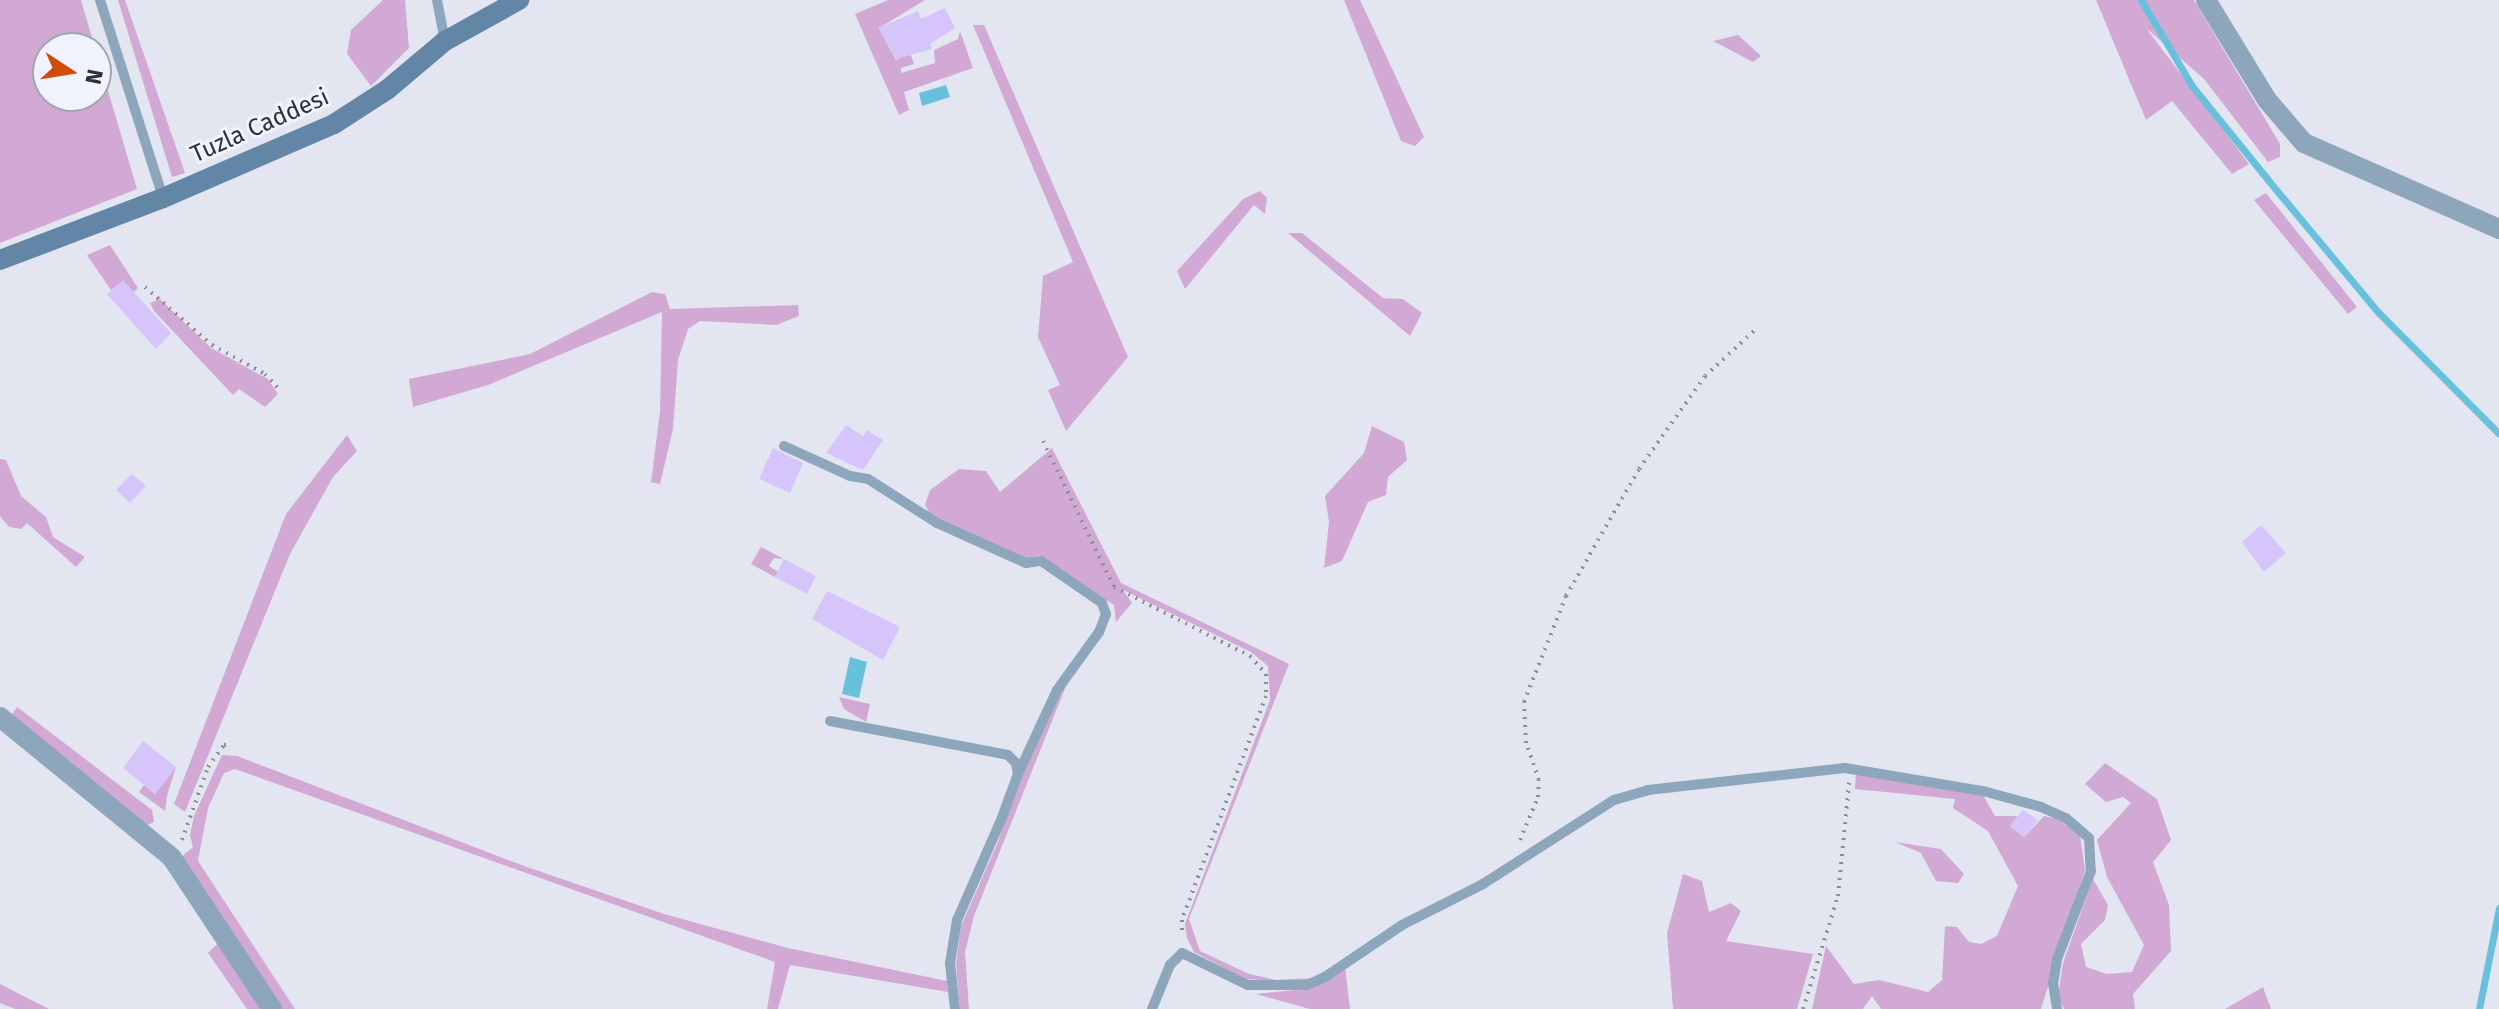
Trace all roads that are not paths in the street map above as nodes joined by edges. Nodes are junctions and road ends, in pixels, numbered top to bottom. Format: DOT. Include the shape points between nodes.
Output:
graph roads {
  1 [pos="100,0"];
  2 [pos="437,0"];
  3 [pos="519,0"];
  4 [pos="2206,0"];
  5 [pos="445,41"];
  6 [pos="163,198"];
  7 [pos="2499,229"];
  8 [pos="0,260"];
  9 [pos="784,446"];
  10 [pos="0,717"];
  11 [pos="830,721"];
  12 [pos="1018,774"];
  13 [pos="272,1009"];
  14 [pos="955,1009"];
  15 [pos="1152,1009"];
  16 [pos="2057,1009"];
  1 -- 6 [label="lane"];
  2 -- 5 [label="lane"];
  3 -- 5 [label="main road, Tuzla Caddesi"];
  4 -- 7 [label="street" via="2267,100 2304,143"];
  5 -- 6 [label="main road, Tuzla Caddesi" via="388,89 334,124"];
  6 -- 8 [label="main road, Tuzla Caddesi"];
  9 -- 12 [label="lane" via="868,479 963,535 1026,563 1041,561 1102,603 1106,614 1099,632 1057,690"];
  10 -- 13 [label="street" via="161,847"];
  11 -- 12 [label="lane" via="1008,755"];
  12 -- 14 [label="lane" via="957,920 950,963"];
  15 -- 16 [label="lane" via="1170,965 1182,953 1248,985 1307,985 1614,800 1648,790 1851,769 1983,791 2041,807 2066,818 2089,838 2091,871 2057,959"];
}
